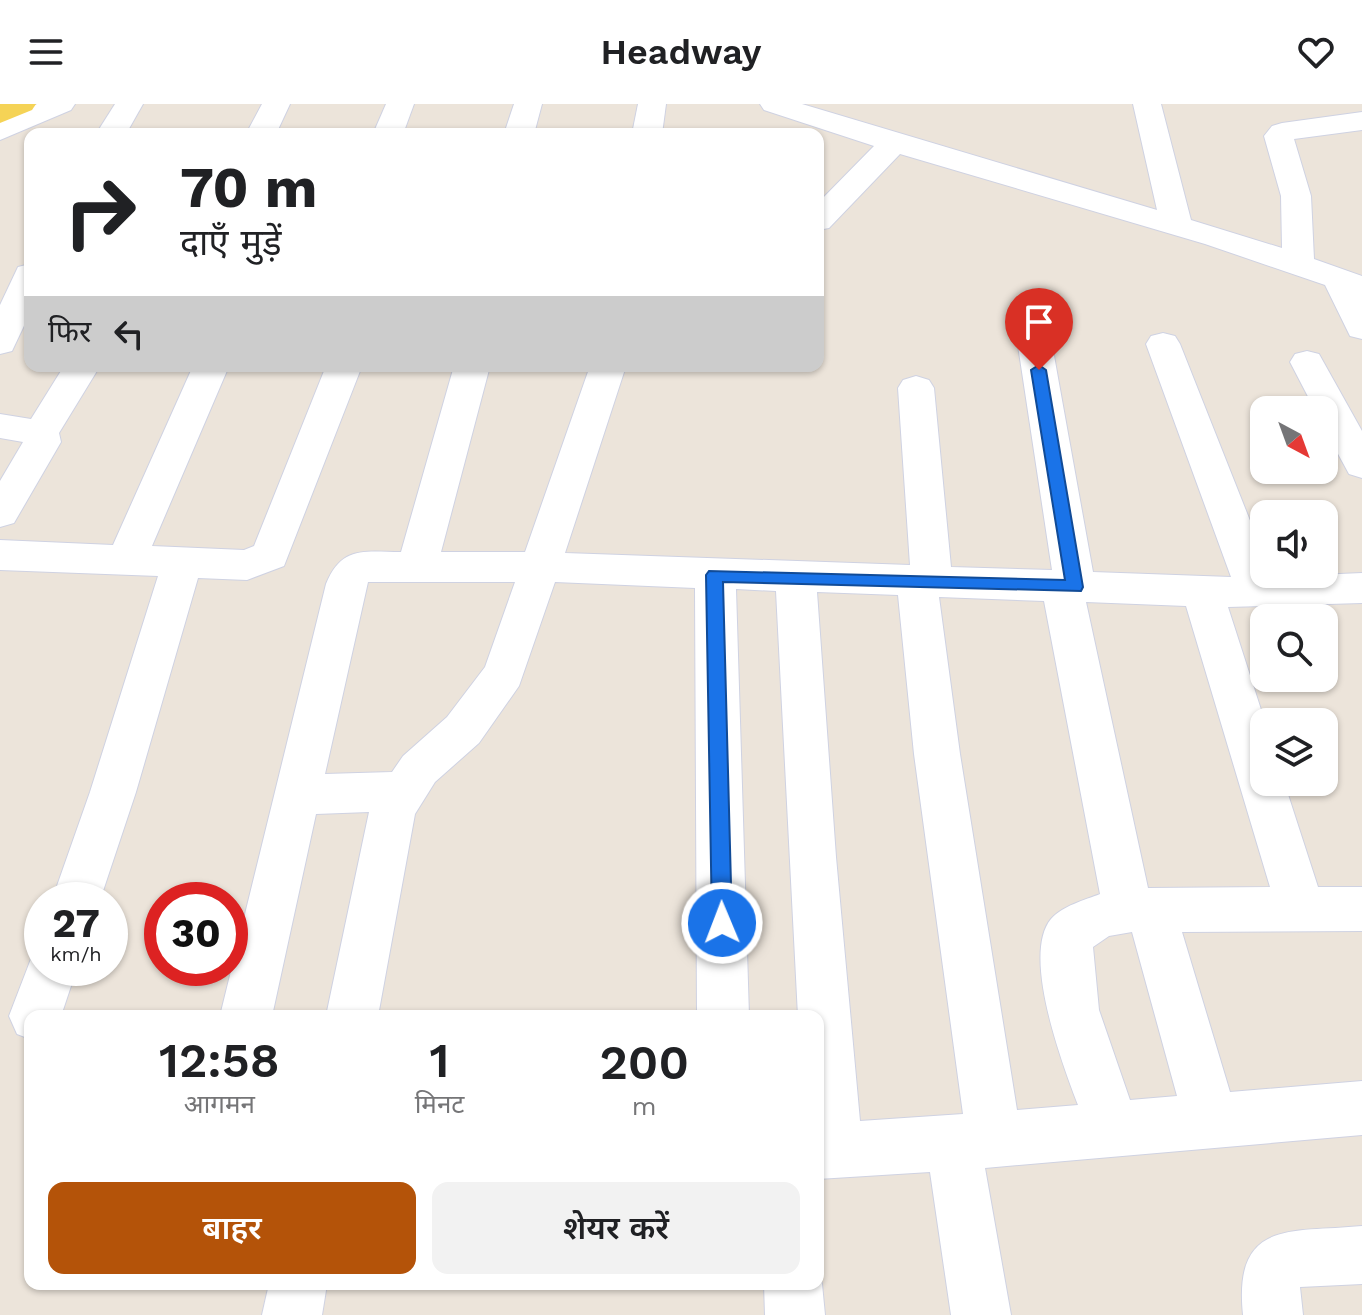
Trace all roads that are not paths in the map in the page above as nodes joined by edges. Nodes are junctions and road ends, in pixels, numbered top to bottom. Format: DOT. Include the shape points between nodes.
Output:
graph roads {
  1 [pos="22,104"];
  2 [pos="61,104"];
  3 [pos="129,104"];
  4 [pos="276,104"];
  5 [pos="400,104"];
  6 [pos="528,104"];
  7 [pos="652,104"];
  8 [pos="774,104"];
  9 [pos="1147,104"];
  10 [pos="0,114"];
  11 [pos="1362,121"];
  12 [pos="115,128"];
  13 [pos="264,128"];
  14 [pos="390,128"];
  15 [pos="521,128"];
  16 [pos="648,128"];
  17 [pos="0,131"];
  18 [pos="894,143"];
  19 [pos="824,215"];
  20 [pos="1176,224"];
  21 [pos="1298,264"];
  22 [pos="1350,282"];
  23 [pos="24,288"];
  24 [pos="1362,328"];
  25 [pos="1034,339"];
  26 [pos="0,343"];
  27 [pos="1163,344"];
  28 [pos="1307,362"];
  29 [pos="78,372"];
  30 [pos="208,372"];
  31 [pos="342,372"];
  32 [pos="470,372"];
  33 [pos="606,372"];
  34 [pos="916,388"];
  35 [pos="0,426"];
  36 [pos="41,433"];
  37 [pos="1362,465"];
  38 [pos="0,513"];
  39 [pos="0,555"];
  40 [pos="126,560"];
  41 [pos="183,562"];
  42 [pos="417,566"];
  43 [pos="542,567"];
  44 [pos="715,575"];
  45 [pos="796,578"];
  46 [pos="924,583"];
  47 [pos="1068,587"];
  48 [pos="1202,591"];
  49 [pos="1258,593"];
  50 [pos="1360,593"];
  51 [pos="402,791"];
  52 [pos="297,795"];
  53 [pos="82,882"];
  54 [pos="1301,909"];
  55 [pos="1362,909"];
  56 [pos="1139,910"];
  57 [pos="46,986"];
  58 [pos="37,1010"];
  59 [pos="247,1010"];
  60 [pos="353,1010"];
  61 [pos="723,1010"];
  62 [pos="820,1010"];
  63 [pos="824,1091"];
  64 [pos="1362,1108"];
  65 [pos="1211,1121"];
  66 [pos="1114,1130"];
  67 [pos="973,1141"];
  68 [pos="827,1150"];
  69 [pos="1362,1255"];
  70 [pos="297,1290"];
  71 [pos="793,1290"];
  72 [pos="292,1315"];
  73 [pos="795,1315"];
  74 [pos="981,1315"];
  75 [pos="1273,1315"];
  1 -- 10 [label="main road"];
  2 -- 17 [label="street"];
  3 -- 12 [label="street"];
  4 -- 13 [label="street"];
  5 -- 14 [label="street"];
  6 -- 15 [label="street"];
  7 -- 16 [label="street"];
  8 -- 18 [label="street"];
  9 -- 20 [label="street"];
  11 -- 21 [label="street" via="1276,120 1298,211"];
  18 -- 19 [label="street"];
  18 -- 20 [label="street"];
  20 -- 21 [label="street"];
  21 -- 22 [label="street"];
  22 -- 24 [label="street"];
  23 -- 26 [label="street"];
  25 -- 47 [label="street"];
  27 -- 49 [label="street"];
  28 -- 37 [label="street"];
  29 -- 36 [label="street"];
  30 -- 40 [label="street"];
  31 -- 41 [label="street" via="270,556 247,565"];
  32 -- 42 [label="street"];
  33 -- 43 [label="street"];
  34 -- 46 [label="street"];
  35 -- 36 [label="street"];
  36 -- 38 [label="street" via="42,442"];
  39 -- 40 [label="street"];
  40 -- 41 [label="street"];
  41 -- 53 [label="street"];
  42 -- 43 [label="street"];
  42 -- 52 [label="street" via="373,565 350,574"];
  43 -- 44 [label="street"];
  43 -- 51 [label="street" via="499,684 463,730"];
  44 -- 45 [label="street"];
  44 -- 61 [label="street"];
  45 -- 46 [label="street"];
  45 -- 62 [label="street"];
  46 -- 47 [label="street"];
  46 -- 67 [label="street"];
  47 -- 48 [label="street"];
  47 -- 56 [label="street"];
  48 -- 49 [label="street"];
  48 -- 54 [label="street"];
  49 -- 50 [label="street"];
  51 -- 52 [label="street"];
  51 -- 60 [label="street" via="393,809"];
  52 -- 59 [label="street"];
  54 -- 55 [label="street"];
  54 -- 56 [label="street"];
  56 -- 65 [label="street"];
  56 -- 66 [label="street" via="1084,922 1068,936 1065,958 1068,992"];
  57 -- 58 [label="street"];
  63 -- 68 [label="street"];
  64 -- 65 [label="street"];
  65 -- 66 [label="street"];
  66 -- 67 [label="street"];
  67 -- 68 [label="street"];
  67 -- 74 [label="street"];
  69 -- 75 [label="street" via="1286,1259 1273,1268 1269,1279"];
  70 -- 72 [label="street"];
  71 -- 73 [label="street"];
}
